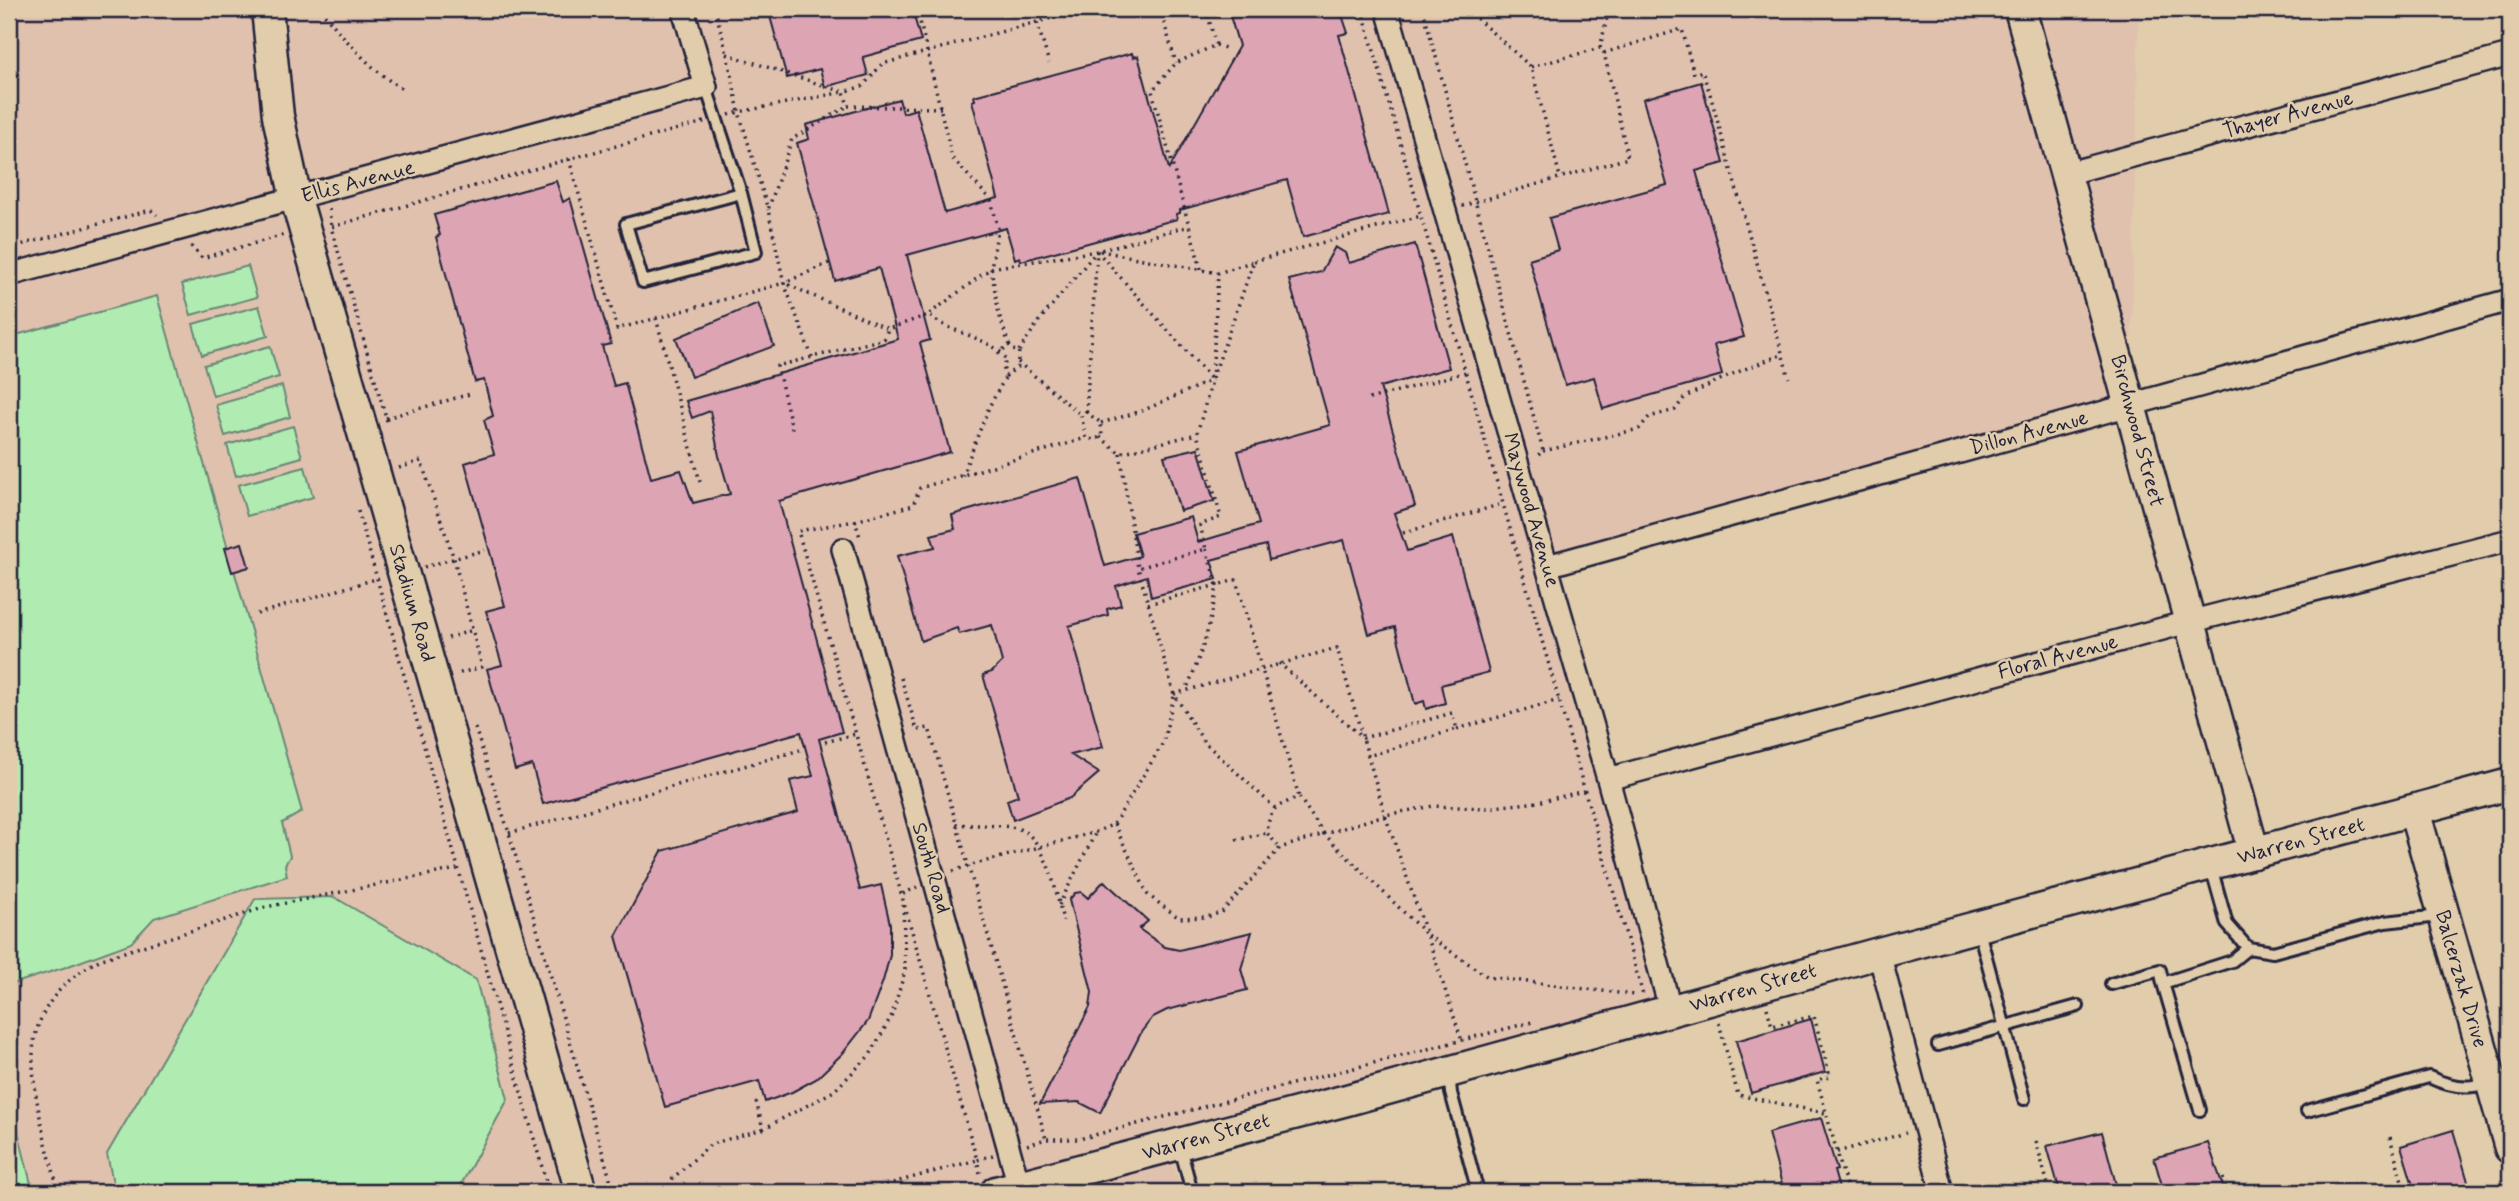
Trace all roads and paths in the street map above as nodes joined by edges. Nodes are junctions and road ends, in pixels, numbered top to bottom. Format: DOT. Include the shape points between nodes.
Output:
graph roads {
  1 [pos="267,9"];
  2 [pos="320,9"];
  3 [pos="683,9"];
  4 [pos="715,9"];
  5 [pos="917,9"];
  6 [pos="1033,9"];
  7 [pos="1085,9"];
  8 [pos="1160,9"];
  9 [pos="1206,9"];
  10 [pos="1362,9"];
  11 [pos="1387,9"];
  12 [pos="1423,9"];
  13 [pos="1466,9"];
  14 [pos="1609,9"];
  15 [pos="2020,9"];
  16 [pos="1036,22"];
  17 [pos="1216,45"];
  18 [pos="1600,48"];
  19 [pos="1228,49"];
  20 [pos="928,50"];
  21 [pos="1604,53"];
  22 [pos="727,54"];
  23 [pos="2510,55"];
  24 [pos="1176,62"];
  25 [pos="1049,63"];
  26 [pos="1531,67"];
  27 [pos="706,87"];
  28 [pos="404,90"];
  29 [pos="844,92"];
  30 [pos="848,106"];
  31 [pos="941,108"];
  32 [pos="569,159"];
  33 [pos="2065,174"];
  34 [pos="1560,177"];
  35 [pos="327,191"];
  36 [pos="741,193"];
  37 [pos="296,199"];
  38 [pos="1477,203"];
  39 [pos="1445,210"];
  40 [pos="1421,215"];
  41 [pos="1189,226"];
  42 [pos="318,229"];
  43 [pos="176,231"];
  44 [pos="9,248"];
  45 [pos="1097,251"];
  46 [pos="1254,261"];
  47 [pos="829,263"];
  48 [pos="991,268"];
  49 [pos="1201,270"];
  50 [pos="1218,272"];
  51 [pos="9,275"];
  52 [pos="784,283"];
  53 [pos="2510,300"];
  54 [pos="928,315"];
  55 [pos="656,318"];
  56 [pos="888,329"];
  57 [pos="1009,345"];
  58 [pos="1019,351"];
  59 [pos="1001,352"];
  60 [pos="1783,354"];
  61 [pos="812,357"];
  62 [pos="1018,362"];
  63 [pos="1466,372"];
  64 [pos="1006,376"];
  65 [pos="1789,378"];
  66 [pos="1212,380"];
  67 [pos="470,394"];
  68 [pos="1369,399"];
  69 [pos="2130,405"];
  70 [pos="1086,412"];
  71 [pos="1081,415"];
  72 [pos="386,418"];
  73 [pos="1101,423"];
  74 [pos="792,429"];
  75 [pos="389,430"];
  76 [pos="1197,434"];
  77 [pos="1086,438"];
  78 [pos="1100,438"];
  79 [pos="1543,451"];
  80 [pos="1120,453"];
  81 [pos="1520,469"];
  82 [pos="962,475"];
  83 [pos="403,480"];
  84 [pos="700,482"];
  85 [pos="1499,488"];
  86 [pos="355,500"];
  87 [pos="1503,503"];
  88 [pos="855,521"];
  89 [pos="1403,533"];
  90 [pos="2510,540"];
  91 [pos="1206,549"];
  92 [pos="485,550"];
  93 [pos="844,554"];
  94 [pos="453,559"];
  95 [pos="1548,566"];
  96 [pos="1138,568"];
  97 [pos="412,570"];
  98 [pos="1217,585"];
  99 [pos="1148,604"];
  100 [pos="257,614"];
  101 [pos="2190,622"];
  102 [pos="473,631"];
  103 [pos="451,650"];
  104 [pos="1279,663"];
  105 [pos="898,667"];
  106 [pos="1261,668"];
  107 [pos="457,674"];
  108 [pos="1186,690"];
  109 [pos="1174,694"];
  110 [pos="1559,700"];
  111 [pos="475,727"];
  112 [pos="1457,729"];
  113 [pos="856,734"];
  114 [pos="1363,738"];
  115 [pos="825,743"];
  116 [pos="800,750"];
  117 [pos="1368,756"];
  118 [pos="1608,779"];
  119 [pos="2510,784"];
  120 [pos="1584,791"];
  121 [pos="1299,797"];
  122 [pos="1275,808"];
  123 [pos="2414,810"];
  124 [pos="1385,815"];
  125 [pos="956,824"];
  126 [pos="1114,824"];
  127 [pos="1096,832"];
  128 [pos="509,833"];
  129 [pos="1267,833"];
  130 [pos="1324,834"];
  131 [pos="1236,840"];
  132 [pos="1039,847"];
  133 [pos="1280,848"];
  134 [pos="2254,853"];
  135 [pos="2211,865"];
  136 [pos="968,866"];
  137 [pos="457,869"];
  138 [pos="934,879"];
  139 [pos="902,894"];
  140 [pos="1059,905"];
  141 [pos="2443,916"];
  142 [pos="1063,921"];
  143 [pos="1978,927"];
  144 [pos="1427,935"];
  145 [pos="2248,948"];
  146 [pos="1879,953"];
  147 [pos="2163,983"];
  148 [pos="2111,984"];
  149 [pos="1643,996"];
  150 [pos="1630,999"];
  151 [pos="2078,1006"];
  152 [pos="1767,1008"];
  153 [pos="1671,1012"];
  154 [pos="1539,1020"];
  155 [pos="1718,1021"];
  156 [pos="2005,1025"];
  157 [pos="1938,1045"];
  158 [pos="1460,1058"];
  159 [pos="2500,1081"];
  160 [pos="2024,1099"];
  161 [pos="756,1101"];
  162 [pos="2200,1110"];
  163 [pos="2307,1111"];
  164 [pos="1826,1113"];
  165 [pos="1924,1128"];
  166 [pos="763,1129"];
  167 [pos="2390,1137"];
  168 [pos="1046,1139"];
  169 [pos="2036,1141"];
  170 [pos="1179,1144"];
  171 [pos="2510,1148"];
  172 [pos="1009,1150"];
  173 [pos="1837,1152"];
  174 [pos="976,1160"];
  175 [pos="2223,1178"];
  176 [pos="2403,1184"];
  177 [pos="999,1187"];
  178 [pos="60,1192"];
  179 [pos="549,1192"];
  180 [pos="581,1192"];
  181 [pos="614,1192"];
  182 [pos="666,1192"];
  183 [pos="859,1192"];
  184 [pos="1192,1192"];
  185 [pos="1478,1192"];
  186 [pos="1848,1192"];
  187 [pos="1942,1192"];
  188 [pos="2050,1192"];
  189 [pos="2227,1192"];
  190 [pos="2374,1192"];
  191 [pos="2405,1192"];
  1 -- 37 [label="street, Stadium Road" via="278,116"];
  2 -- 28 [label="path" via="352,48"];
  3 -- 27 [label="street"];
  4 -- 22 [label="path"];
  5 -- 20 [label="path"];
  6 -- 16 [label="path"];
  7 -- 16 [label="path"];
  8 -- 24 [label="path"];
  9 -- 17 [label="path"];
  10 -- 40 [label="path"];
  11 -- 39 [label="street, Maywood Avenue"];
  12 -- 38 [label="path"];
  13 -- 26 [label="path"];
  14 -- 18 [label="path"];
  15 -- 33 [label="street, Birchwood Street"];
  16 -- 20 [label="path"];
  16 -- 25 [label="path"];
  17 -- 19 [label="path"];
  17 -- 24 [label="path"];
  18 -- 21 [label="path"];
  18 -- 26 [label="path"];
  20 -- 29 [label="path" via="882,64 863,86"];
  20 -- 31 [label="path"];
  21 -- 34 [label="path" via="1628,158"];
  21 -- 60 [label="path" via="1682,29 1694,74 1703,71"];
  22 -- 29 [label="path"];
  22 -- 29 [label="path" via="739,112"];
  23 -- 33 [label="street, Thayer Avenue"];
  24 -- 41 [label="path" via="1152,90"];
  26 -- 34 [label="path"];
  27 -- 35 [label="street, Ellis Avenue"];
  27 -- 36 [label="lane"];
  29 -- 30 [label="path"];
  30 -- 31 [label="path"];
  30 -- 52 [label="path" via="792,139 768,210"];
  31 -- 48 [label="path" via="952,158 991,200 998,229"];
  32 -- 42 [label="path"];
  33 -- 69 [label="street, Birchwood Street"];
  34 -- 38 [label="path"];
  35 -- 37 [label="street, Ellis Avenue"];
  35 -- 42 [label="path"];
  36 -- 36 [label="lane" via="756,252 642,282 626,224"];
  37 -- 42 [label="street, Stadium Road"];
  37 -- 43 [label="street, Ellis Avenue"];
  38 -- 39 [label="path"];
  38 -- 79 [label="path"];
  39 -- 81 [label="street, Maywood Avenue"];
  40 -- 46 [label="path"];
  40 -- 63 [label="path"];
  41 -- 45 [label="path"];
  41 -- 49 [label="path"];
  42 -- 43 [label="path" via="202,258"];
  42 -- 72 [label="path"];
  42 -- 97 [label="street, Stadium Road"];
  43 -- 44 [label="path" via="151,209"];
  43 -- 51 [label="street, Ellis Avenue"];
  45 -- 48 [label="path"];
  45 -- 49 [label="path"];
  45 -- 58 [label="path"];
  45 -- 66 [label="path"];
  45 -- 70 [label="path"];
  46 -- 50 [label="path"];
  46 -- 66 [label="path"];
  47 -- 52 [label="path"];
  48 -- 54 [label="path"];
  48 -- 57 [label="path"];
  49 -- 50 [label="path"];
  50 -- 66 [label="path"];
  52 -- 56 [label="path"];
  52 -- 61 [label="path"];
  53 -- 69 [label="street, Dillon Avenue"];
  54 -- 56 [label="path"];
  54 -- 59 [label="path"];
  55 -- 84 [label="path"];
  56 -- 61 [label="path" via="884,339"];
  57 -- 58 [label="path"];
  57 -- 59 [label="path"];
  58 -- 62 [label="path"];
  59 -- 64 [label="path" via="1007,359 1003,367"];
  60 -- 65 [label="path"];
  60 -- 79 [label="path" via="1685,397 1675,410 1649,417 1639,429"];
  61 -- 74 [label="path" via="777,366"];
  62 -- 64 [label="path"];
  62 -- 71 [label="path"];
  63 -- 68 [label="path"];
  63 -- 85 [label="path"];
  64 -- 82 [label="path"];
  66 -- 73 [label="path" via="1142,411"];
  66 -- 76 [label="path"];
  67 -- 72 [label="path"];
  69 -- 95 [label="street, Dillon Avenue"];
  69 -- 101 [label="street, Birchwood Street"];
  70 -- 71 [label="path"];
  70 -- 73 [label="path"];
  71 -- 77 [label="path"];
  72 -- 75 [label="path"];
  73 -- 78 [label="path"];
  76 -- 80 [label="path"];
  76 -- 91 [label="path" via="1221,517 1200,525"];
  77 -- 78 [label="path"];
  77 -- 82 [label="path"];
  78 -- 80 [label="path"];
  79 -- 81 [label="path"];
  80 -- 96 [label="path"];
  81 -- 85 [label="path"];
  81 -- 95 [label="street, Maywood Avenue"];
  82 -- 88 [label="path" via="920,488 913,505"];
  83 -- 94 [label="path" via="400,468 421,461"];
  85 -- 87 [label="path"];
  86 -- 97 [label="path"];
  87 -- 89 [label="path"];
  87 -- 110 [label="path"];
  88 -- 93 [label="path" via="864,553"];
  88 -- 113 [label="path" via="798,531"];
  90 -- 101 [label="street, Floral Avenue"];
  91 -- 96 [label="path"];
  91 -- 98 [label="path"];
  92 -- 94 [label="path"];
  93 -- 138 [label="street, South Road"];
  94 -- 97 [label="path"];
  94 -- 102 [label="path"];
  95 -- 118 [label="street, Maywood Avenue"];
  96 -- 99 [label="path"];
  97 -- 100 [label="path"];
  97 -- 137 [label="path"];
  97 -- 180 [label="street, Stadium Road"];
  98 -- 99 [label="path"];
  98 -- 106 [label="path" via="1236,579"];
  98 -- 108 [label="path" via="1213,612"];
  99 -- 109 [label="path"];
  101 -- 118 [label="street, Floral Avenue"];
  101 -- 134 [label="street, Birchwood Street"];
  102 -- 103 [label="path" via="448,638"];
  102 -- 107 [label="path" via="482,667"];
  104 -- 106 [label="path"];
  104 -- 114 [label="path"];
  104 -- 114 [label="path" via="1338,648"];
  105 -- 125 [label="path" via="917,730 929,728"];
  106 -- 108 [label="path"];
  106 -- 121 [label="path"];
  108 -- 109 [label="path"];
  109 -- 122 [label="path" via="1204,742"];
  109 -- 126 [label="path" via="1163,743"];
  110 -- 112 [label="path"];
  110 -- 120 [label="path"];
  111 -- 128 [label="path"];
  112 -- 114 [label="path" via="1452,713"];
  112 -- 117 [label="path"];
  113 -- 115 [label="path"];
  113 -- 139 [label="path"];
  114 -- 117 [label="path"];
  116 -- 128 [label="path"];
  117 -- 124 [label="path"];
  118 -- 153 [label="street, Maywood Avenue"];
  119 -- 123 [label="street, Warren Street"];
  120 -- 124 [label="path" via="1538,802 1485,808 1433,806"];
  120 -- 149 [label="path"];
  121 -- 122 [label="path"];
  121 -- 130 [label="path"];
  122 -- 129 [label="path" via="1269,814"];
  123 -- 134 [label="street, Warren Street"];
  123 -- 141 [label="street, Balcerzak Drive"];
  124 -- 130 [label="path"];
  124 -- 144 [label="path"];
  125 -- 132 [label="path" via="1018,828"];
  125 -- 136 [label="path"];
  126 -- 127 [label="path"];
  126 -- 133 [label="path" via="1148,895 1179,918 1223,912"];
  127 -- 132 [label="path"];
  127 -- 140 [label="path"];
  128 -- 181 [label="path"];
  129 -- 131 [label="path"];
  129 -- 133 [label="path"];
  130 -- 133 [label="path"];
  130 -- 144 [label="path"];
  132 -- 136 [label="path"];
  132 -- 140 [label="path"];
  134 -- 135 [label="street, Warren Street"];
  135 -- 143 [label="street, Warren Street"];
  135 -- 145 [label="lane" via="2227,924"];
  136 -- 138 [label="path"];
  136 -- 168 [label="path"];
  137 -- 178 [label="path" via="265,906 83,969 53,996 35,1037 36,1082"];
  137 -- 179 [label="path"];
  138 -- 139 [label="path"];
  138 -- 172 [label="street, South Road"];
  139 -- 166 [label="path" via="905,971 892,1015 870,1055 834,1091"];
  139 -- 174 [label="path"];
  140 -- 142 [label="path"];
  141 -- 145 [label="lane" via="2385,922 2273,952"];
  141 -- 159 [label="street, Balcerzak Drive"];
  143 -- 146 [label="street, Warren Street"];
  143 -- 156 [label="lane"];
  144 -- 149 [label="path" via="1488,977"];
  144 -- 158 [label="path"];
  145 -- 147 [label="lane" via="2232,961"];
  146 -- 153 [label="street, Warren Street"];
  146 -- 165 [label="street"];
  147 -- 148 [label="lane" via="2160,970"];
  147 -- 162 [label="lane"];
  149 -- 150 [label="path"];
  151 -- 156 [label="lane"];
  152 -- 164 [label="path" via="1772,1027 1814,1016 1830,1077 1817,1080"];
  153 -- 158 [label="street, Warren Street"];
  154 -- 158 [label="path"];
  155 -- 164 [label="path" via="1738,1096"];
  156 -- 157 [label="lane"];
  156 -- 160 [label="lane"];
  158 -- 168 [label="path" via="1079,1139"];
  158 -- 170 [label="street, Warren Street"];
  158 -- 185 [label="lane" via="1451,1093"];
  159 -- 163 [label="lane" via="2465,1089 2428,1077"];
  159 -- 171 [label="street, Balcerzak Drive"];
  161 -- 166 [label="path"];
  164 -- 173 [label="path"];
  165 -- 173 [label="path"];
  165 -- 187 [label="street"];
  166 -- 182 [label="path" via="711,1144 681,1170"];
  167 -- 176 [label="path"];
  168 -- 172 [label="path"];
  169 -- 188 [label="path"];
  170 -- 177 [label="street, Warren Street"];
  170 -- 184 [label="lane"];
  172 -- 174 [label="path"];
  172 -- 177 [label="street, South Road"];
  173 -- 186 [label="path"];
  174 -- 177 [label="path"];
  174 -- 183 [label="path"];
  175 -- 189 [label="path"];
  176 -- 190 [label="path"];
  176 -- 191 [label="path"];
}
